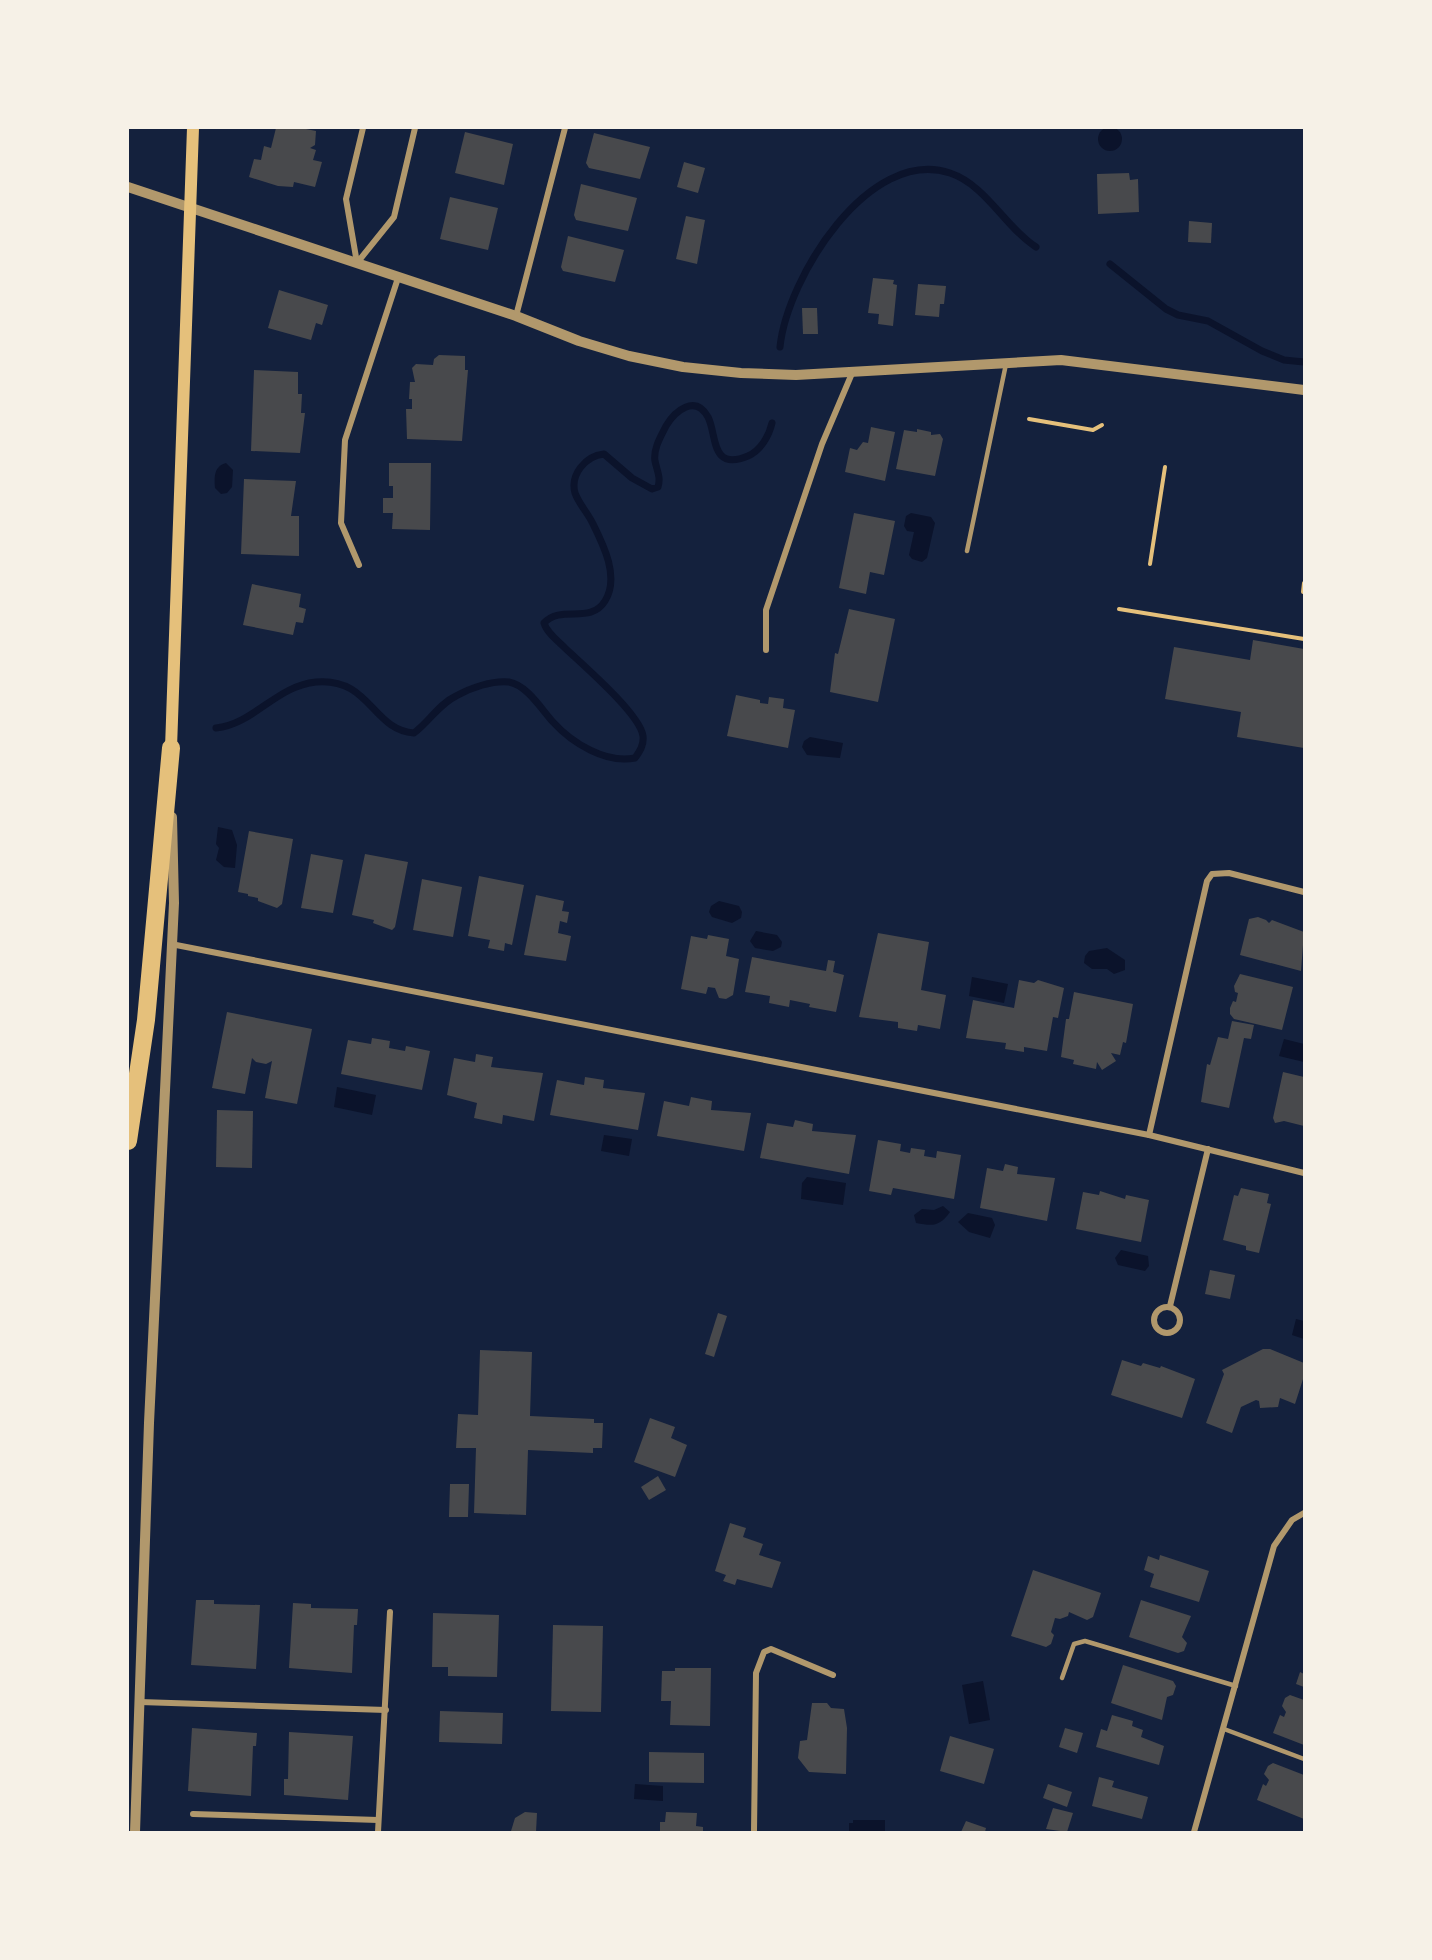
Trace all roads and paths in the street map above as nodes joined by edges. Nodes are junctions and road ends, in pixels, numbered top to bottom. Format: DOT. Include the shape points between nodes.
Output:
graph roads {
  1 [pos="193,128"];
  2 [pos="363,128"];
  3 [pos="415,128"];
  4 [pos="565,128"];
  5 [pos="128,186"];
  6 [pos="190,207"];
  7 [pos="357,263"];
  8 [pos="398,278"];
  9 [pos="516,316"];
  10 [pos="1006,362"];
  11 [pos="854,370"];
  12 [pos="1305,390"];
  13 [pos="1029,419"];
  14 [pos="1102,425"];
  15 [pos="1165,467"];
  16 [pos="966,552"];
  17 [pos="1150,564"];
  18 [pos="359,565"];
  19 [pos="1305,583"];
  20 [pos="1303,592"];
  21 [pos="1119,609"];
  22 [pos="1305,639"];
  23 [pos="766,650"];
  24 [pos="171,748"];
  25 [pos="1305,891"];
  26 [pos="171,944"];
  27 [pos="1149,1135"];
  28 [pos="128,1141"];
  29 [pos="1208,1149"];
  30 [pos="1305,1173"];
  31 [pos="1170,1306"];
  32 [pos="1305,1513"];
  33 [pos="390,1612"];
  34 [pos="833,1675"];
  35 [pos="1062,1678"];
  36 [pos="1236,1686"];
  37 [pos="140,1702"];
  38 [pos="386,1710"];
  39 [pos="1224,1729"];
  40 [pos="1305,1759"];
  41 [pos="193,1814"];
  42 [pos="378,1820"];
  43 [pos="135,1833"];
  44 [pos="378,1833"];
  45 [pos="754,1833"];
  46 [pos="1194,1833"];
  1 -- 6 [label="main road"];
  2 -- 7 [label="street" via="346,199"];
  3 -- 7 [label="street" via="394,217"];
  4 -- 9 [label="street"];
  5 -- 6 [label="street"];
  6 -- 7 [label="street"];
  6 -- 24 [label="main road"];
  7 -- 8 [label="street"];
  8 -- 9 [label="street"];
  8 -- 18 [label="street" via="345,440 341,523"];
  9 -- 11 [label="street" via="579,341 683,367 796,375"];
  10 -- 11 [label="street"];
  10 -- 12 [label="street" via="1061,360"];
  10 -- 16 [label="lane"];
  11 -- 23 [label="street" via="822,444 766,610"];
  13 -- 14 [label="path" via="1093,430"];
  15 -- 17 [label="path"];
  19 -- 20 [label="path"];
  21 -- 22 [label="path"];
  24 -- 26 [label="street"];
  24 -- 28 [label="highway" via="146,1020"];
  25 -- 27 [label="street" via="1229,873 1212,874 1203,889"];
  26 -- 27 [label="street"];
  26 -- 37 [label="street"];
  27 -- 29 [label="street"];
  29 -- 30 [label="street"];
  29 -- 31 [label="street"];
  31 -- 31 [label="street" via="1158,1309 1154,1317 1158,1329 1166,1333 1175,1331 1180,1324 1178,1311"];
  32 -- 36 [label="street" via="1292,1520 1274,1546"];
  33 -- 38 [label="street"];
  34 -- 45 [label="street" via="771,1649 759,1661"];
  35 -- 36 [label="lane" via="1074,1644 1085,1641"];
  36 -- 39 [label="street"];
  37 -- 38 [label="street"];
  37 -- 43 [label="street"];
  38 -- 42 [label="street"];
  39 -- 40 [label="lane"];
  39 -- 46 [label="street"];
  41 -- 42 [label="street"];
  42 -- 44 [label="street"];
}
